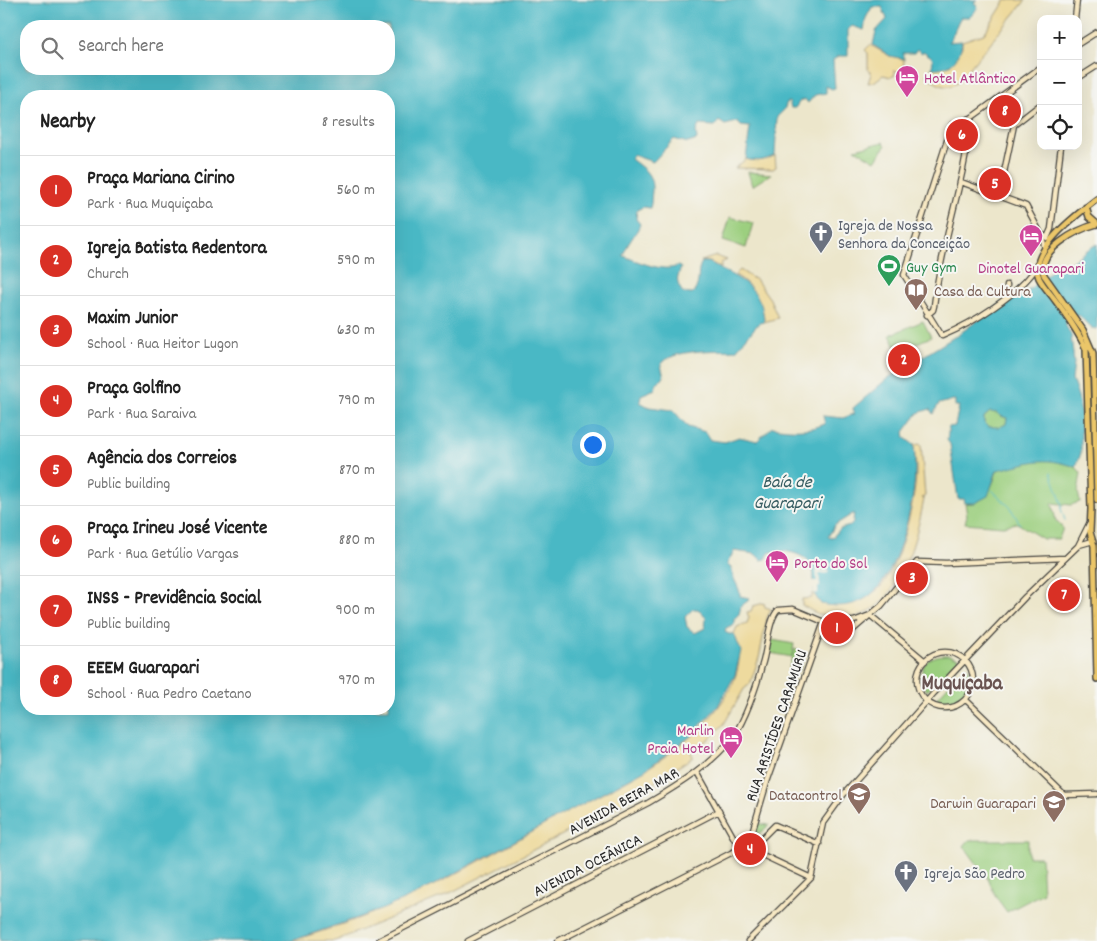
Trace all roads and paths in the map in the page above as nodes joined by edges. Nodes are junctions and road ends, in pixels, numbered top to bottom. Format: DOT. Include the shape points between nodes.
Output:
graph roads {
  1 [pos="1077,0"];
  2 [pos="1075,15"];
  3 [pos="1097,32"];
  4 [pos="1082,41"];
  5 [pos="1097,66"];
  6 [pos="1037,70"];
  7 [pos="1082,75"];
  8 [pos="1040,105"];
  9 [pos="970,121"];
  10 [pos="1061,150"];
  11 [pos="961,182"];
  12 [pos="999,196"];
  13 [pos="1097,199"];
  14 [pos="1086,207"];
  15 [pos="1097,224"];
  16 [pos="1051,229"];
  17 [pos="1041,234"];
  18 [pos="1057,234"];
  19 [pos="1045,248"];
  20 [pos="1037,268"];
  21 [pos="1041,277"];
  22 [pos="1027,281"];
  23 [pos="1008,285"];
  24 [pos="1006,297"];
  25 [pos="933,310"];
  26 [pos="927,315"];
  27 [pos="1074,321"];
  28 [pos="933,324"];
  29 [pos="1097,500"];
  30 [pos="1090,520"];
  31 [pos="1095,541"];
  32 [pos="1078,546"];
  33 [pos="1065,558"];
  34 [pos="870,615"];
  35 [pos="824,622"];
  36 [pos="1096,624"];
  37 [pos="822,630"];
  38 [pos="966,660"];
  39 [pos="925,661"];
  40 [pos="1097,676"];
  41 [pos="966,700"];
  42 [pos="926,701"];
  43 [pos="697,772"];
  44 [pos="1097,794"];
  45 [pos="719,811"];
  46 [pos="751,836"];
  47 [pos="745,843"];
  48 [pos="752,843"];
  49 [pos="819,844"];
  50 [pos="742,850"];
  51 [pos="754,851"];
  52 [pos="811,878"];
  53 [pos="378,941"];
  54 [pos="468,941"];
  55 [pos="558,941"];
  56 [pos="748,941"];
  1 -- 2 [label="street"];
  3 -- 4 [label="street"];
  5 -- 7 [label="street"];
  6 -- 9 [label="street"];
  8 -- 12 [label="street" via="1014,124"];
  9 -- 11 [label="street"];
  9 -- 26 [label="street" via="952,125 904,275"];
  10 -- 16 [label="street"];
  11 -- 12 [label="street"];
  11 -- 25 [label="street" via="938,274"];
  12 -- 17 [label="street" via="1026,206"];
  13 -- 14 [label="main road"];
  14 -- 15 [label="main road" via="1089,217"];
  14 -- 18 [label="main road"];
  15 -- 21 [label="main road" via="1067,237 1055,247 1043,265"];
  16 -- 17 [label="street" via="1047,238"];
  16 -- 18 [label="street"];
  17 -- 19 [label="street"];
  18 -- 19 [label="main road"];
  19 -- 20 [label="main road"];
  20 -- 21 [label="main road"];
  20 -- 22 [label="street"];
  21 -- 22 [label="street"];
  21 -- 27 [label="main road"];
  22 -- 24 [label="street"];
  23 -- 24 [label="street"];
  24 -- 28 [label="street" via="966,325 942,336"];
  25 -- 26 [label="street"];
  25 -- 28 [label="street"];
  26 -- 28 [label="street"];
  27 -- 29 [label="main road" via="1090,342 1093,353"];
  27 -- 30 [label="main road" via="1086,349 1088,363"];
  30 -- 31 [label="main road"];
  30 -- 32 [label="street"];
  31 -- 32 [label="street"];
  31 -- 36 [label="main road"];
  32 -- 33 [label="street"];
  33 -- 34 [label="street" via="917,562"];
  33 -- 38 [label="street"];
  34 -- 35 [label="street" via="848,622"];
  34 -- 37 [label="street" via="847,635"];
  34 -- 39 [label="street"];
  35 -- 37 [label="street, RUA ARISTÍDES CARAMURU"];
  35 -- 43 [label="street, AVENIDA BEIRA MAR" via="790,609 775,613 762,666 735,733"];
  36 -- 40 [label="main road"];
  37 -- 46 [label="street, RUA ARISTÍDES CARAMURU"];
  38 -- 39 [label="street" via="947,652"];
  38 -- 41 [label="street" via="974,680"];
  38 -- 42 [label="street"];
  39 -- 42 [label="street" via="920,667 917,682"];
  41 -- 42 [label="street" via="949,708 933,706"];
  41 -- 44 [label="street" via="1064,795"];
  42 -- 49 [label="street" via="844,794 823,823"];
  43 -- 45 [label="street"];
  43 -- 53 [label="street, AVENIDA BEIRA MAR" via="648,803"];
  45 -- 50 [label="street"];
  45 -- 54 [label="street, AVENIDA OCEÂNICA"];
  46 -- 47 [label="street, RUA ARISTÍDES CARAMURU"];
  46 -- 48 [label="street, RUA ARISTÍDES CARAMURU"];
  47 -- 48 [label="street"];
  47 -- 50 [label="street"];
  48 -- 49 [label="street" via="760,840 775,825"];
  48 -- 51 [label="street, RUA ARISTÍDES CARAMURU"];
  49 -- 52 [label="street"];
  50 -- 51 [label="street" via="749,854"];
  50 -- 55 [label="street" via="694,870"];
  51 -- 52 [label="street"];
  52 -- 56 [label="street"];
}
